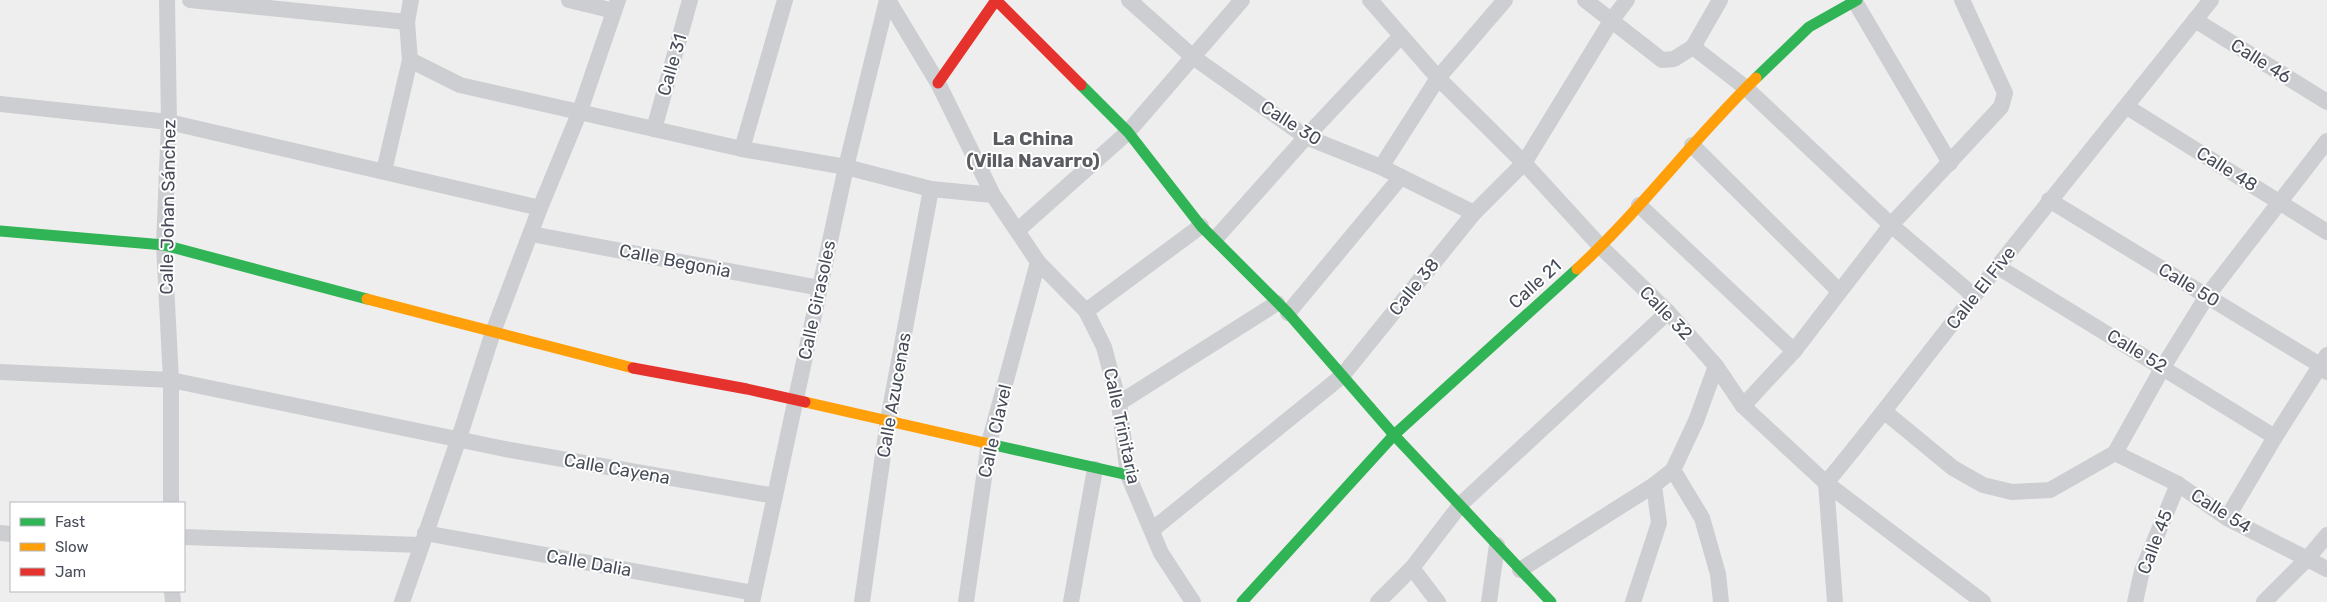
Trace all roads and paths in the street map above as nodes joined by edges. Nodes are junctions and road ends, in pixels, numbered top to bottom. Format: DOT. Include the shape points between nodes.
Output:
graph roads {
  1 [pos="168,0"];
  2 [pos="190,0"];
  3 [pos="411,0"];
  4 [pos="569,0"];
  5 [pos="690,0"];
  6 [pos="785,0"];
  7 [pos="888,0"];
  8 [pos="1129,0"];
  9 [pos="1242,0"];
  10 [pos="1370,0"];
  11 [pos="1505,0"];
  12 [pos="1585,0"];
  13 [pos="1627,0"];
  14 [pos="1720,0"];
  15 [pos="1855,0"];
  16 [pos="1962,0"];
  17 [pos="2211,0"];
  18 [pos="616,5"];
  19 [pos="1611,20"];
  20 [pos="2195,20"];
  21 [pos="407,22"];
  22 [pos="1400,37"];
  23 [pos="1693,46"];
  24 [pos="1193,57"];
  25 [pos="410,60"];
  26 [pos="1438,78"];
  27 [pos="938,83"];
  28 [pos="1746,88"];
  29 [pos="2327,102"];
  30 [pos="0,104"];
  31 [pos="2127,106"];
  32 [pos="580,111"];
  33 [pos="169,122"];
  34 [pos="654,129"];
  35 [pos="1128,132"];
  36 [pos="1306,137"];
  37 [pos="2327,141"];
  38 [pos="1692,144"];
  39 [pos="742,148"];
  40 [pos="1950,162"];
  41 [pos="1524,163"];
  42 [pos="846,167"];
  43 [pos="1381,167"];
  44 [pos="384,171"];
  45 [pos="1401,177"];
  46 [pos="931,188"];
  47 [pos="993,195"];
  48 [pos="2049,200"];
  49 [pos="2280,203"];
  50 [pos="1639,205"];
  51 [pos="540,208"];
  52 [pos="1474,213"];
  53 [pos="1891,225"];
  54 [pos="1201,226"];
  55 [pos="1018,230"];
  56 [pos="0,231"];
  57 [pos="2327,232"];
  58 [pos="531,234"];
  59 [pos="1216,238"];
  60 [pos="164,245"];
  61 [pos="1601,247"];
  62 [pos="1038,262"];
  63 [pos="1998,267"];
  64 [pos="820,288"];
  65 [pos="1839,291"];
  66 [pos="1974,296"];
  67 [pos="2207,296"];
  68 [pos="1282,308"];
  69 [pos="1086,311"];
  70 [pos="1668,312"];
  71 [pos="493,332"];
  72 [pos="1794,351"];
  73 [pos="2325,364"];
  74 [pos="1716,366"];
  75 [pos="2163,367"];
  76 [pos="0,372"];
  77 [pos="1342,376"];
  78 [pos="171,380"];
  79 [pos="796,400"];
  80 [pos="1119,403"];
  81 [pos="1743,406"];
  82 [pos="1885,412"];
  83 [pos="888,420"];
  84 [pos="1394,435"];
  85 [pos="2275,437"];
  86 [pos="459,438"];
  87 [pos="989,443"];
  88 [pos="2115,453"];
  89 [pos="1095,469"];
  90 [pos="1672,470"];
  91 [pos="1128,475"];
  92 [pos="1826,483"];
  93 [pos="2178,484"];
  94 [pos="1654,485"];
  95 [pos="775,496"];
  96 [pos="171,502"];
  97 [pos="1461,504"];
  98 [pos="2227,518"];
  99 [pos="1152,530"];
  100 [pos="2327,535"];
  101 [pos="185,537"];
  102 [pos="423,539"];
  103 [pos="1496,545"];
  104 [pos="2307,559"];
  105 [pos="1412,568"];
  106 [pos="2327,569"];
  107 [pos="1520,570"];
  108 [pos="753,598"];
  109 [pos="402,602"];
  110 [pos="862,602"];
  111 [pos="966,602"];
  112 [pos="1070,602"];
  113 [pos="1193,602"];
  114 [pos="1242,602"];
  115 [pos="1378,602"];
  116 [pos="1438,602"];
  117 [pos="1489,602"];
  118 [pos="1551,602"];
  119 [pos="1634,602"];
  120 [pos="1721,602"];
  121 [pos="1835,602"];
  122 [pos="1983,602"];
  123 [pos="2135,602"];
  124 [pos="2264,602"];
  1 -- 33 [label="street, Calle Johan Sánchez"];
  2 -- 21 [label="street"];
  3 -- 21 [label="street"];
  4 -- 18 [label="street"];
  5 -- 34 [label="street, Calle 31"];
  6 -- 39 [label="street"];
  7 -- 27 [label="street, Calle Trinitaria"];
  7 -- 42 [label="street, Calle Girasoles"];
  8 -- 24 [label="street, Calle 30"];
  9 -- 24 [label="street"];
  10 -- 22 [label="street, Calle 32"];
  11 -- 26 [label="street"];
  12 -- 19 [label="street"];
  13 -- 19 [label="street, Calle 38"];
  14 -- 23 [label="street"];
  15 -- 28 [label="street, Calle 21" via="1809,27"];
  15 -- 40 [label="street"];
  16 -- 40 [label="street" via="2005,93 2001,107"];
  17 -- 20 [label="street, Calle El Five"];
  18 -- 32 [label="street"];
  19 -- 23 [label="street" via="1662,60 1674,59"];
  19 -- 41 [label="street, Calle 38"];
  20 -- 29 [label="street, Calle 46"];
  20 -- 31 [label="street, Calle El Five"];
  21 -- 25 [label="street"];
  22 -- 26 [label="street, Calle 32"];
  22 -- 36 [label="street"];
  23 -- 28 [label="street"];
  24 -- 35 [label="street"];
  24 -- 36 [label="street, Calle 30"];
  25 -- 32 [label="street" via="460,85"];
  25 -- 44 [label="street"];
  26 -- 41 [label="street, Calle 32"];
  26 -- 43 [label="street"];
  27 -- 35 [label="street" via="996,0"];
  27 -- 47 [label="street, Calle Trinitaria"];
  28 -- 38 [label="street, Calle 21"];
  28 -- 53 [label="street"];
  30 -- 33 [label="street"];
  31 -- 48 [label="street, Calle El Five"];
  31 -- 49 [label="street, Calle 48"];
  32 -- 34 [label="street"];
  32 -- 51 [label="street"];
  33 -- 44 [label="street"];
  33 -- 60 [label="street, Calle Johan Sánchez"];
  34 -- 39 [label="street"];
  35 -- 54 [label="street"];
  35 -- 55 [label="street"];
  36 -- 43 [label="street, Calle 30"];
  36 -- 59 [label="street"];
  37 -- 49 [label="street"];
  38 -- 50 [label="street, Calle 21"];
  38 -- 65 [label="street"];
  39 -- 42 [label="street"];
  40 -- 53 [label="street"];
  41 -- 52 [label="street, Calle 38"];
  41 -- 61 [label="street, Calle 32"];
  42 -- 46 [label="street"];
  42 -- 64 [label="street, Calle Girasoles"];
  43 -- 45 [label="street, Calle 30"];
  44 -- 51 [label="street"];
  45 -- 52 [label="street, Calle 30"];
  45 -- 68 [label="street"];
  46 -- 47 [label="street"];
  46 -- 83 [label="street, Calle Azucenas"];
  47 -- 55 [label="street, Calle Trinitaria"];
  48 -- 63 [label="street, Calle El Five"];
  48 -- 67 [label="street, Calle 50"];
  49 -- 57 [label="street, Calle 48"];
  49 -- 67 [label="street"];
  50 -- 61 [label="street, Calle 21"];
  50 -- 72 [label="street"];
  51 -- 58 [label="street"];
  52 -- 77 [label="street, Calle 38"];
  53 -- 65 [label="street"];
  53 -- 66 [label="street"];
  54 -- 59 [label="street"];
  54 -- 69 [label="street"];
  55 -- 62 [label="street, Calle Trinitaria"];
  56 -- 60 [label="street"];
  58 -- 64 [label="street, Calle Begonia"];
  58 -- 71 [label="street"];
  59 -- 68 [label="street"];
  60 -- 71 [label="street"];
  60 -- 78 [label="street, Calle Johan Sánchez"];
  61 -- 70 [label="street, Calle 32"];
  61 -- 84 [label="street, Calle 21"];
  62 -- 69 [label="street, Calle Trinitaria"];
  62 -- 87 [label="street, Calle Clavel"];
  63 -- 66 [label="street, Calle El Five"];
  63 -- 75 [label="street, Calle 52"];
  64 -- 79 [label="street, Calle Girasoles"];
  65 -- 72 [label="street"];
  66 -- 82 [label="street, Calle El Five"];
  67 -- 73 [label="street, Calle 50"];
  67 -- 75 [label="street"];
  68 -- 77 [label="street"];
  68 -- 80 [label="street"];
  69 -- 80 [label="street, Calle Trinitaria" via="1104,347"];
  70 -- 74 [label="street, Calle 32"];
  70 -- 97 [label="street"];
  71 -- 79 [label="street" via="621,366"];
  71 -- 86 [label="street"];
  72 -- 81 [label="street"];
  73 -- 85 [label="street"];
  74 -- 81 [label="street, Calle 32"];
  74 -- 90 [label="street" via="1696,421"];
  75 -- 85 [label="street, Calle 52"];
  75 -- 88 [label="street"];
  76 -- 78 [label="street, Calle Cayena"];
  77 -- 84 [label="street"];
  77 -- 99 [label="street, Calle 38"];
  78 -- 86 [label="street, Calle Cayena"];
  78 -- 96 [label="street, Calle Johan Sánchez"];
  79 -- 83 [label="street"];
  79 -- 95 [label="street, Calle Girasoles"];
  80 -- 91 [label="street, Calle Trinitaria"];
  81 -- 92 [label="street, Calle 32"];
  82 -- 88 [label="street" via="1953,468 1983,485 2012,492 2050,490"];
  82 -- 92 [label="street, Calle El Five"];
  83 -- 87 [label="street"];
  83 -- 110 [label="street, Calle Azucenas"];
  84 -- 97 [label="street"];
  84 -- 114 [label="street, Calle 21"];
  85 -- 98 [label="street"];
  86 -- 95 [label="street, Calle Cayena" via="505,449"];
  86 -- 102 [label="street"];
  87 -- 89 [label="street"];
  87 -- 111 [label="street, Calle Clavel"];
  88 -- 93 [label="street, Calle 54"];
  89 -- 91 [label="street"];
  89 -- 112 [label="street"];
  90 -- 94 [label="street"];
  90 -- 120 [label="street" via="1702,518 1718,574"];
  91 -- 99 [label="street, Calle Trinitaria"];
  92 -- 121 [label="street"];
  92 -- 122 [label="street, Calle 32"];
  93 -- 98 [label="street, Calle 54"];
  93 -- 123 [label="street, Calle 45" via="2142,571"];
  94 -- 107 [label="street"];
  94 -- 119 [label="street" via="1659,523"];
  95 -- 108 [label="street, Calle Girasoles"];
  97 -- 103 [label="street"];
  97 -- 105 [label="street"];
  98 -- 104 [label="street, Calle 54"];
  99 -- 113 [label="street, Calle Trinitaria" via="1161,553"];
  100 -- 104 [label="street"];
  101 -- 102 [label="street, Calle Dalia"];
  102 -- 108 [label="street, Calle Dalia"];
  102 -- 109 [label="street"];
  103 -- 107 [label="street"];
  103 -- 117 [label="street"];
  104 -- 106 [label="street, Calle 54"];
  104 -- 124 [label="street"];
  105 -- 115 [label="street"];
  105 -- 116 [label="street"];
  107 -- 118 [label="street"];
}
